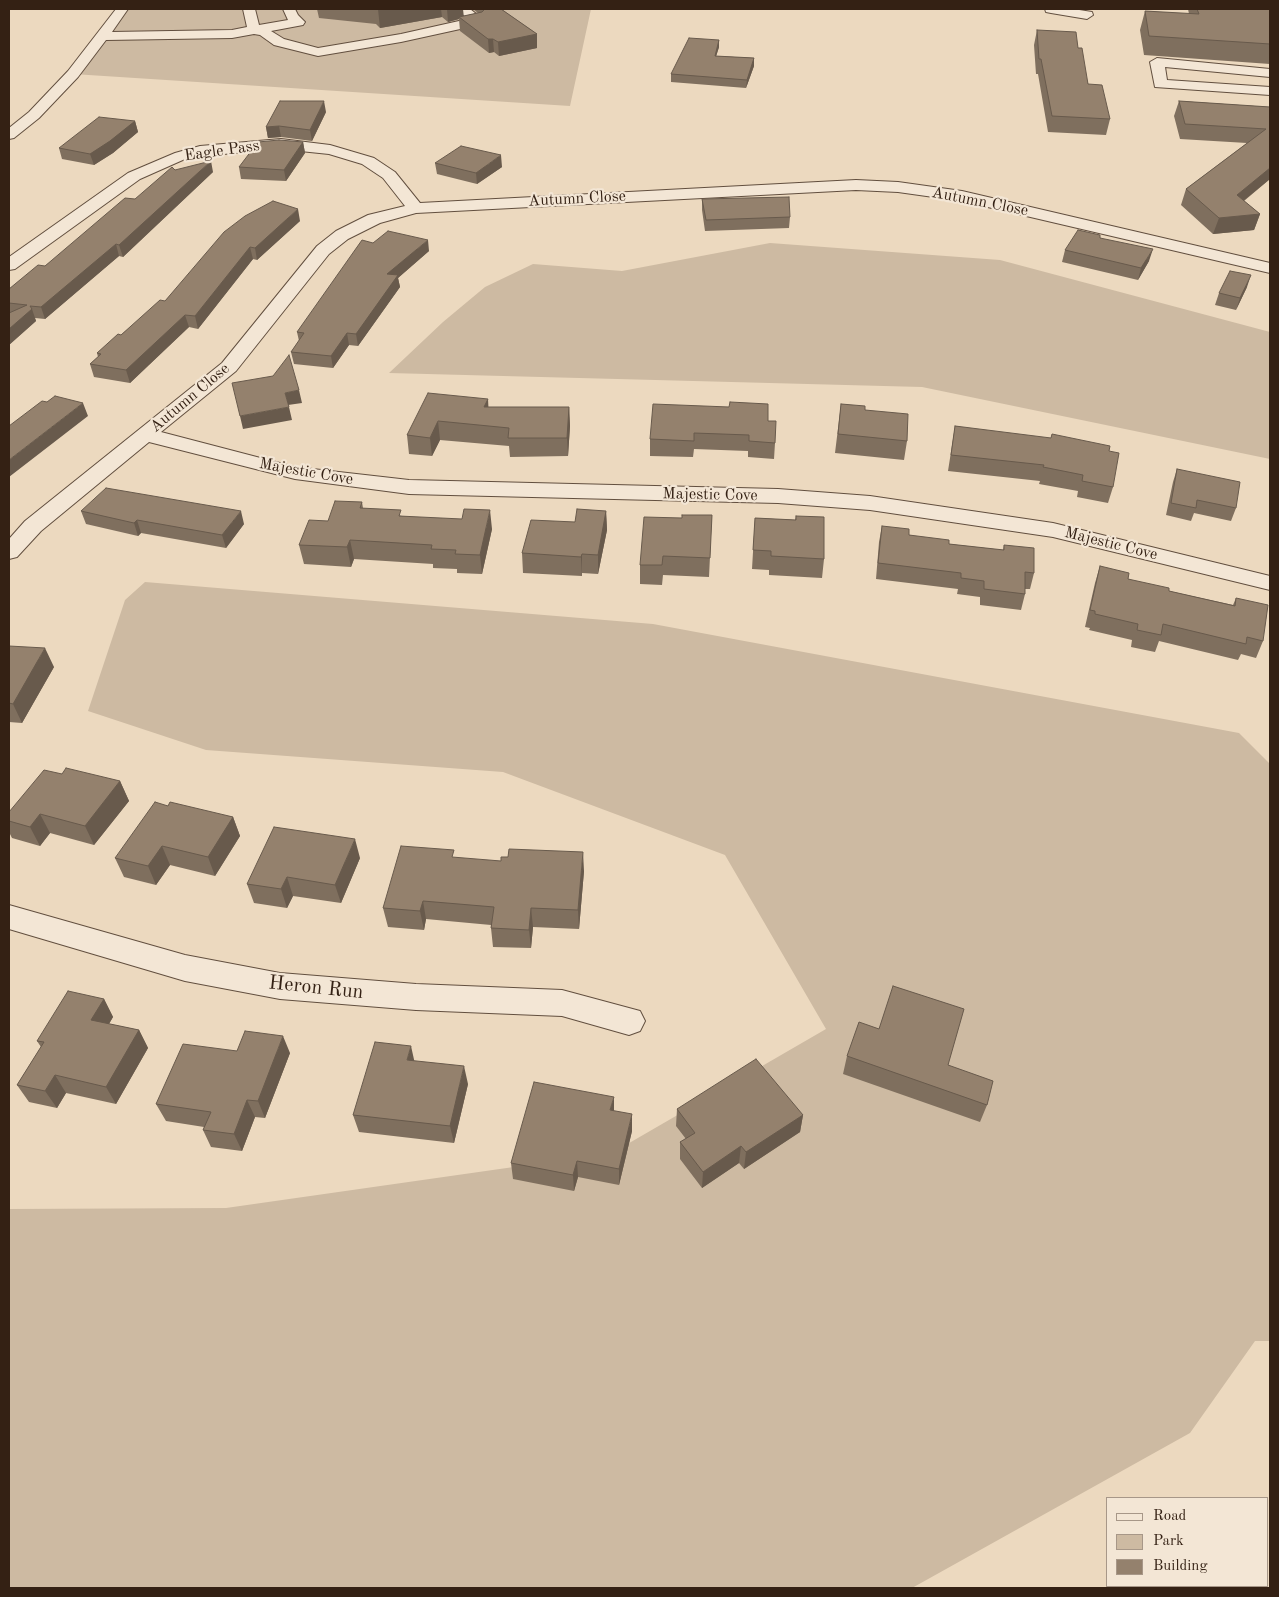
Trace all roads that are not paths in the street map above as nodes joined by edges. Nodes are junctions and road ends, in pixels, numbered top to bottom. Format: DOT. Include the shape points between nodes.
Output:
graph roads {
  1 [pos="122,9"];
  2 [pos="289,9"];
  3 [pos="1051,9"];
  4 [pos="250,10"];
  5 [pos="463,10"];
  6 [pos="448,11"];
  7 [pos="1087,15"];
  8 [pos="298,22"];
  9 [pos="254,30"];
  10 [pos="312,31"];
  11 [pos="102,36"];
  12 [pos="1265,72"];
  13 [pos="1269,91"];
  14 [pos="9,134"];
  15 [pos="416,208"];
  16 [pos="9,265"];
  17 [pos="1270,268"];
  18 [pos="147,435"];
  19 [pos="9,552"];
  20 [pos="1270,583"];
  21 [pos="9,916"];
  22 [pos="629,1020"];
  1 -- 11 [label="street"];
  2 -- 8 [label="street"];
  3 -- 7 [label="street"];
  4 -- 9 [label="street"];
  5 -- 6 [label="street"];
  5 -- 9 [label="street" via="478,22 318,52 297,48"];
  8 -- 9 [label="street"];
  8 -- 10 [label="street"];
  9 -- 11 [label="street" via="192,36"];
  11 -- 14 [label="street" via="73,74 34,115"];
  12 -- 13 [label="street"];
  12 -- 13 [label="street" via="1157,62 1160,84"];
  15 -- 16 [label="street, Eagle Pass" via="389,175 368,161 330,150 281,144 208,150 180,156 134,176"];
  15 -- 17 [label="street, Autumn Close" via="846,186 898,187 962,196"];
  15 -- 18 [label="street, Autumn Close" via="374,219 342,235 323,250 229,367"];
  18 -- 19 [label="street, Autumn Close" via="33,526"];
  18 -- 20 [label="street, Majestic Cove" via="295,473 409,487 778,496 888,505 1053,530"];
  21 -- 22 [label="street, Heron Run" via="186,968 280,986 416,997 562,1003"];
}
